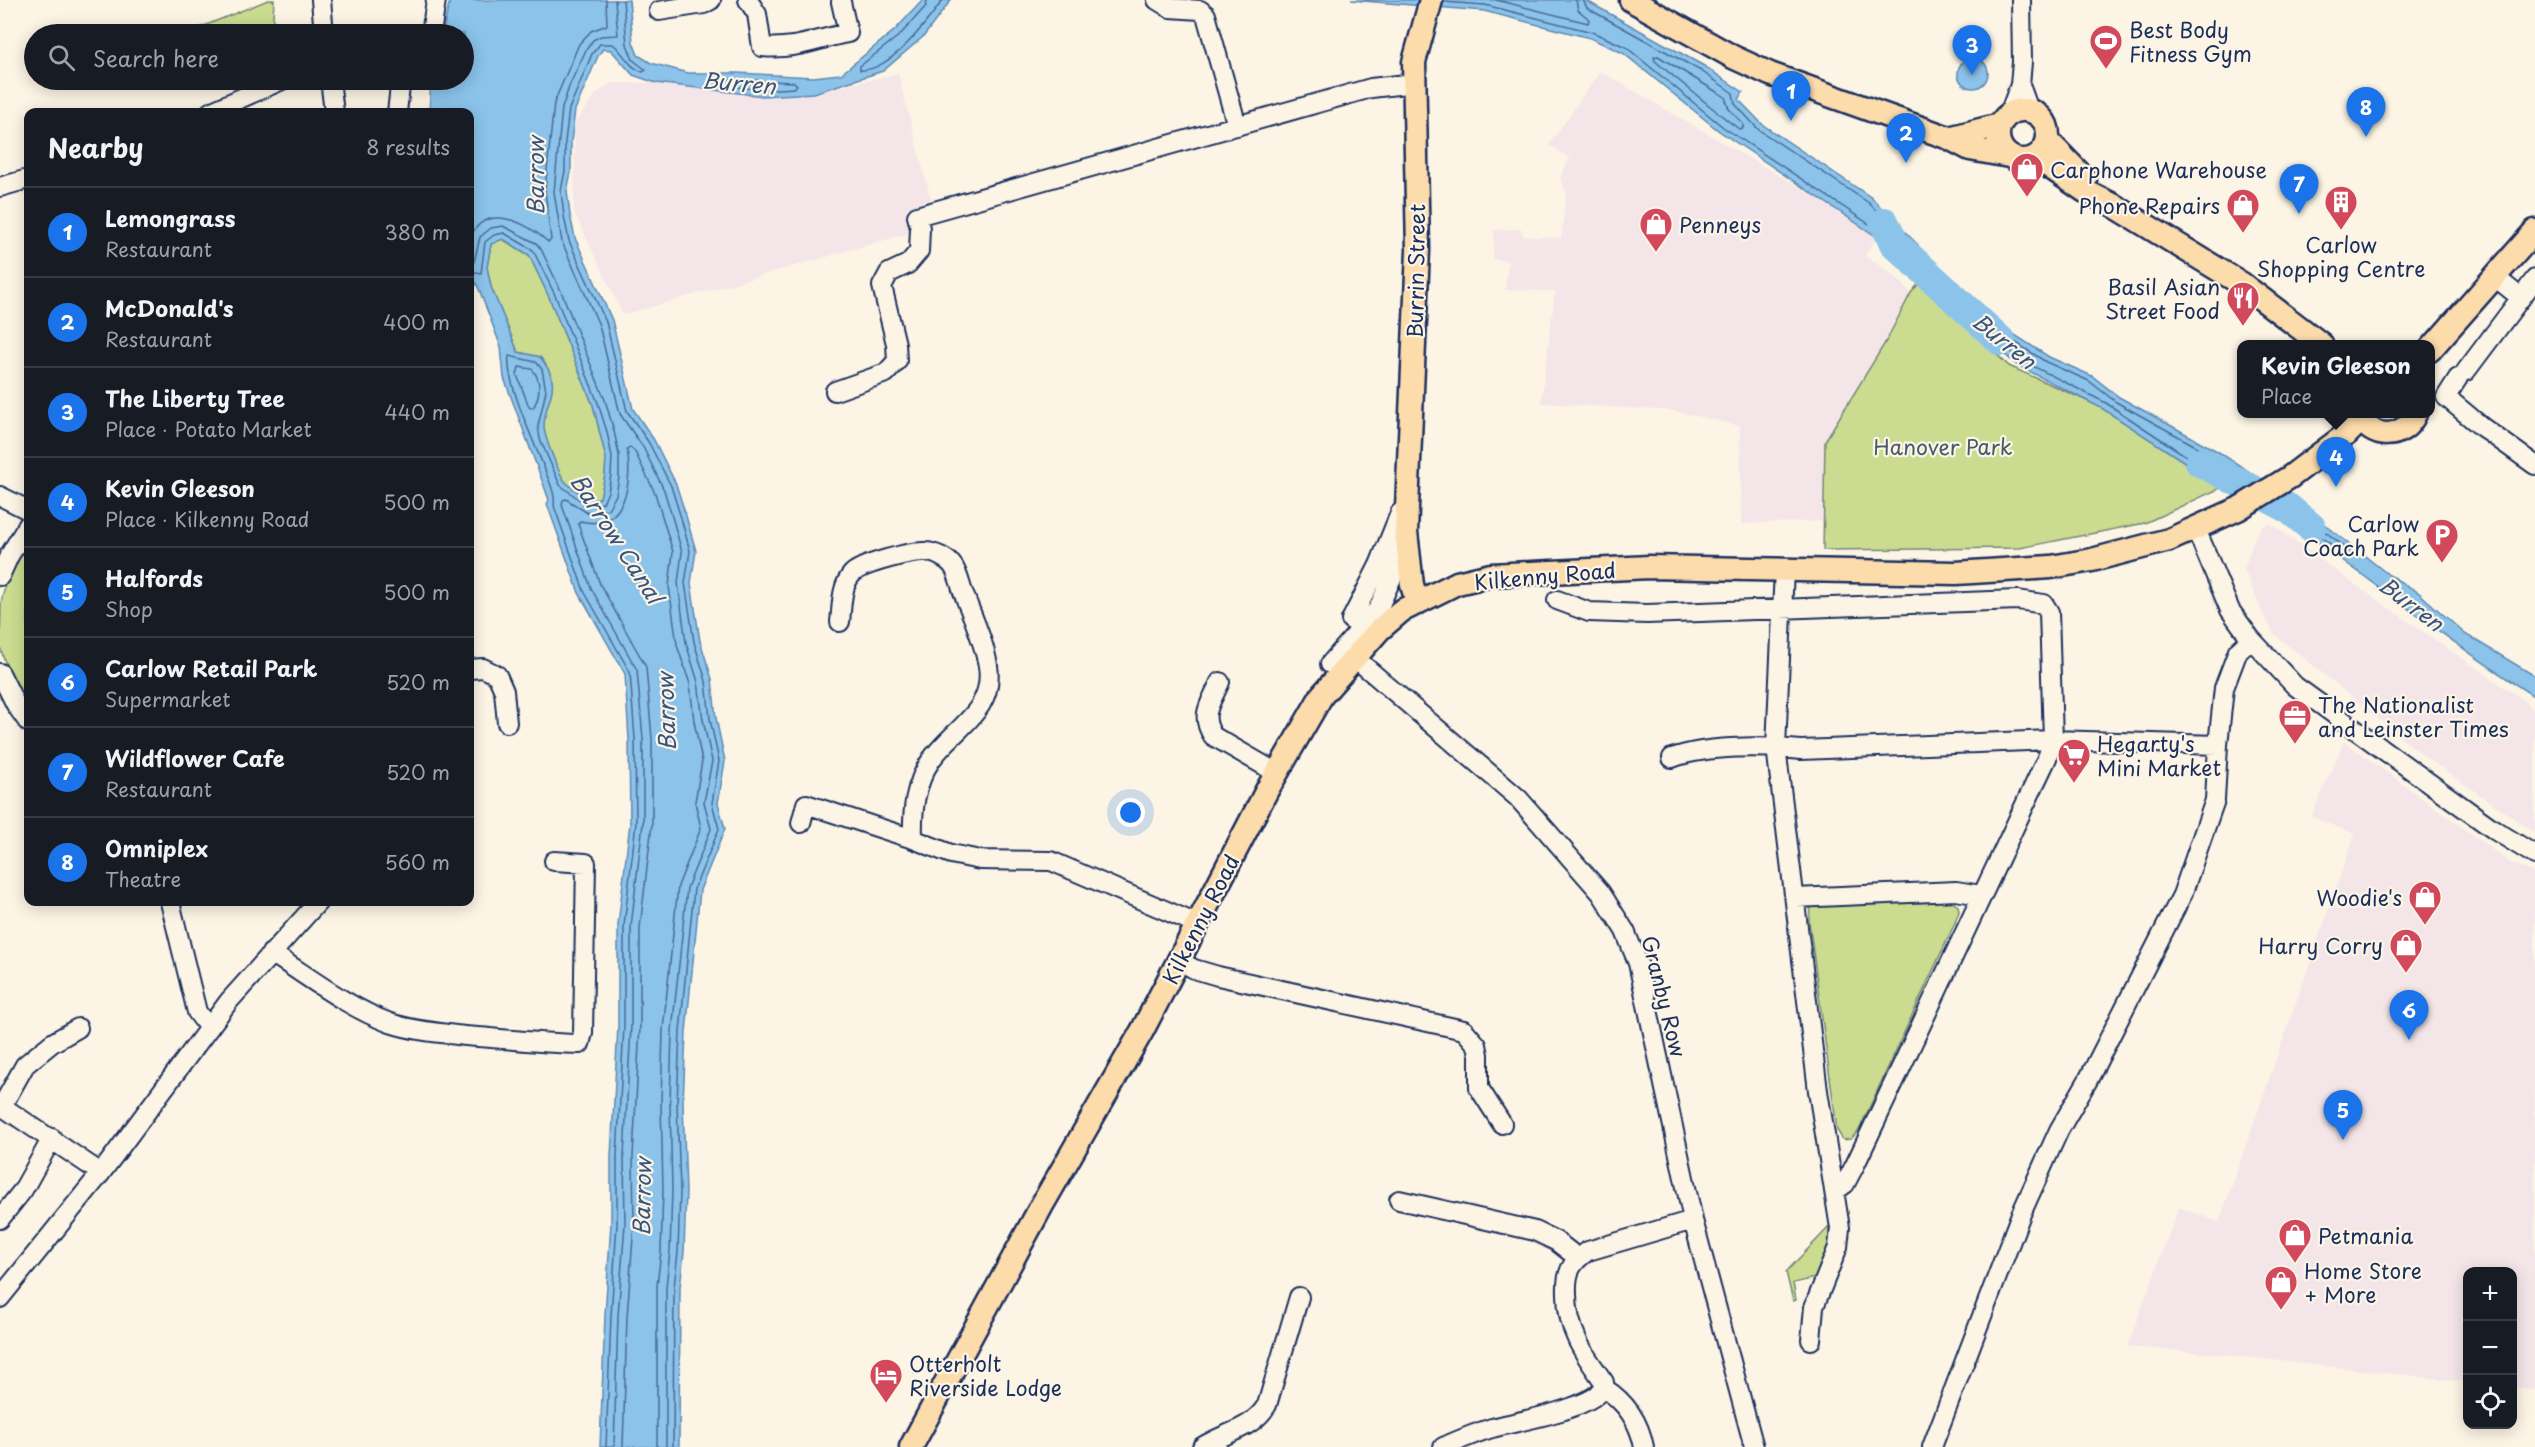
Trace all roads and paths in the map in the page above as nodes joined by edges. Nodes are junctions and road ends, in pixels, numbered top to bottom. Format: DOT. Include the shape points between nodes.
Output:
graph roads {
  1 [pos="321,0"];
  2 [pos="436,0"];
  3 [pos="711,0"];
  4 [pos="748,0"];
  5 [pos="1157,0"];
  6 [pos="1631,0"];
  7 [pos="2020,0"];
  8 [pos="841,2"];
  9 [pos="1428,9"];
  10 [pos="659,11"];
  11 [pos="323,24"];
  12 [pos="432,24"];
  13 [pos="1415,83"];
  14 [pos="260,90"];
  15 [pos="331,90"];
  16 [pos="399,90"];
  17 [pos="219,108"];
  18 [pos="334,108"];
  19 [pos="397,108"];
  20 [pos="2013,116"];
  21 [pos="1238,126"];
  22 [pos="1948,138"];
  23 [pos="2041,149"];
  24 [pos="2009,156"];
  25 [pos="24,180"];
  26 [pos="0,187"];
  27 [pos="2535,231"];
  28 [pos="2495,277"];
  29 [pos="2535,279"];
  30 [pos="2521,298"];
  31 [pos="2314,340"];
  32 [pos="2435,344"];
  33 [pos="835,391"];
  34 [pos="2413,418"];
  35 [pos="2360,424"];
  36 [pos="2535,465"];
  37 [pos="0,496"];
  38 [pos="1408,506"];
  39 [pos="24,508"];
  40 [pos="2196,529"];
  41 [pos="24,532"];
  42 [pos="1407,543"];
  43 [pos="1784,569"];
  44 [pos="0,576"];
  45 [pos="1557,600"];
  46 [pos="1417,601"];
  47 [pos="1781,608"];
  48 [pos="1351,620"];
  49 [pos="840,622"];
  50 [pos="2251,639"];
  51 [pos="1354,658"];
  52 [pos="1330,664"];
  53 [pos="474,669"];
  54 [pos="0,673"];
  55 [pos="1220,682"];
  56 [pos="24,716"];
  57 [pos="507,723"];
  58 [pos="2053,740"];
  59 [pos="2218,745"];
  60 [pos="1776,747"];
  61 [pos="1672,758"];
  62 [pos="1277,773"];
  63 [pos="801,823"];
  64 [pos="913,838"];
  65 [pos="2535,855"];
  66 [pos="554,861"];
  67 [pos="1982,895"];
  68 [pos="1794,898"];
  69 [pos="171,906"];
  70 [pos="314,906"];
  71 [pos="1197,924"];
  72 [pos="271,953"];
  73 [pos="1180,961"];
  74 [pos="78,1028"];
  75 [pos="209,1028"];
  76 [pos="1,1105"];
  77 [pos="1502,1124"];
  78 [pos="52,1138"];
  79 [pos="101,1173"];
  80 [pos="1835,1191"];
  81 [pos="1398,1200"];
  82 [pos="0,1219"];
  83 [pos="1693,1220"];
  84 [pos="1578,1258"];
  85 [pos="1299,1297"];
  86 [pos="0,1298"];
  87 [pos="1811,1340"];
  88 [pos="1604,1388"];
  89 [pos="1465,1443"];
  90 [pos="911,1447"];
  91 [pos="1202,1447"];
  92 [pos="1443,1447"];
  93 [pos="1644,1447"];
  94 [pos="1754,1447"];
  95 [pos="1932,1447"];
  1 -- 11 [label="street"];
  2 -- 12 [label="street"];
  3 -- 10 [label="street"];
  4 -- 8 [label="street" via="757,14 762,47 783,48 848,33"];
  5 -- 21 [label="street" via="1170,8 1200,10 1206,15"];
  6 -- 22 [label="main road" via="1770,74"];
  7 -- 20 [label="street" via="2022,62"];
  9 -- 13 [label="main road, Burrin Street" via="1414,62"];
  13 -- 21 [label="street" via="1371,88"];
  13 -- 38 [label="main road, Burrin Street" via="1418,250"];
  14 -- 17 [label="street"];
  15 -- 18 [label="street"];
  16 -- 19 [label="street"];
  20 -- 22 [label="main road"];
  20 -- 23 [label="main road" via="2044,120 2047,128"];
  20 -- 24 [label="main road" via="1999,142"];
  21 -- 33 [label="street" via="918,216 919,251 908,264 889,273 882,286 897,361 886,373"];
  22 -- 24 [label="main road" via="1970,148"];
  23 -- 24 [label="main road" via="2022,160"];
  23 -- 31 [label="main road" via="2113,205 2242,284"];
  25 -- 26 [label="street"];
  27 -- 28 [label="main road"];
  28 -- 30 [label="street"];
  28 -- 32 [label="main road"];
  29 -- 30 [label="street"];
  30 -- 36 [label="street" via="2446,397"];
  34 -- 35 [label="main road" via="2396,433 2386,434"];
  35 -- 40 [label="main road, Kilkenny Road" via="2290,477"];
  37 -- 39 [label="street"];
  38 -- 42 [label="main road, Burrin Street"];
  38 -- 48 [label="street" via="1400,513 1380,565"];
  40 -- 43 [label="main road, Kilkenny Road" via="2169,540 2051,567 1956,573"];
  40 -- 50 [label="street" via="2230,610"];
  41 -- 44 [label="street"];
  42 -- 46 [label="main road, Burrin Street"];
  42 -- 52 [label="street, Burrin Street" via="1378,609"];
  43 -- 46 [label="main road, Kilkenny Road" via="1649,567 1491,575 1457,583"];
  43 -- 47 [label="street"];
  45 -- 47 [label="street" via="1589,612"];
  46 -- 51 [label="main road, Kilkenny Road" via="1379,630"];
  47 -- 58 [label="street" via="2018,600 2044,604 2049,612"];
  47 -- 60 [label="street"];
  49 -- 64 [label="street" via="843,591 850,575 860,567 925,552 953,565 978,630 988,667 987,689 974,716 927,768 914,799"];
  50 -- 59 [label="street" via="2238,651 2224,688"];
  50 -- 65 [label="street" via="2295,686"];
  51 -- 62 [label="main road, Kilkenny Road" via="1323,695"];
  51 -- 83 [label="street, Granby Row" via="1518,798 1601,893 1625,931 1638,963"];
  53 -- 57 [label="street" via="483,668 497,675 504,691"];
  54 -- 56 [label="street"];
  55 -- 62 [label="street" via="1205,718 1213,736"];
  58 -- 59 [label="street"];
  58 -- 60 [label="street" via="1801,750"];
  58 -- 67 [label="street" via="2039,779"];
  59 -- 95 [label="street" via="2216,800 2182,895 2059,1130 2021,1214"];
  60 -- 61 [label="street" via="1690,752"];
  60 -- 68 [label="street"];
  62 -- 71 [label="main road, Kilkenny Road"];
  63 -- 64 [label="street" via="806,804"];
  64 -- 71 [label="street" via="951,854 980,860 1051,861"];
  66 -- 72 [label="street" via="586,863 580,1044 404,1027 350,1003"];
  67 -- 68 [label="street" via="1956,891"];
  67 -- 80 [label="street" via="1855,1165 1845,1184"];
  68 -- 80 [label="street"];
  69 -- 75 [label="street" via="197,1012"];
  70 -- 72 [label="street"];
  71 -- 73 [label="main road, Kilkenny Road"];
  72 -- 75 [label="street"];
  73 -- 77 [label="street" via="1218,975 1464,1030 1477,1045 1479,1088"];
  73 -- 90 [label="main road, Kilkenny Road"];
  74 -- 76 [label="street" via="25,1065"];
  75 -- 79 [label="street"];
  76 -- 78 [label="street"];
  78 -- 79 [label="street"];
  78 -- 82 [label="street" via="23,1190"];
  79 -- 86 [label="street"];
  80 -- 87 [label="street" via="1840,1228 1838,1247 1814,1307"];
  81 -- 84 [label="street" via="1535,1231 1556,1240"];
  83 -- 84 [label="street" via="1588,1251"];
  83 -- 94 [label="street, Granby Row"];
  84 -- 88 [label="street" via="1566,1278 1567,1314 1571,1329"];
  85 -- 91 [label="street" via="1267,1405 1260,1416"];
  88 -- 89 [label="street" via="1600,1394 1559,1412 1492,1428"];
  88 -- 93 [label="street" via="1620,1398 1633,1415"];
  89 -- 92 [label="street"];
}
